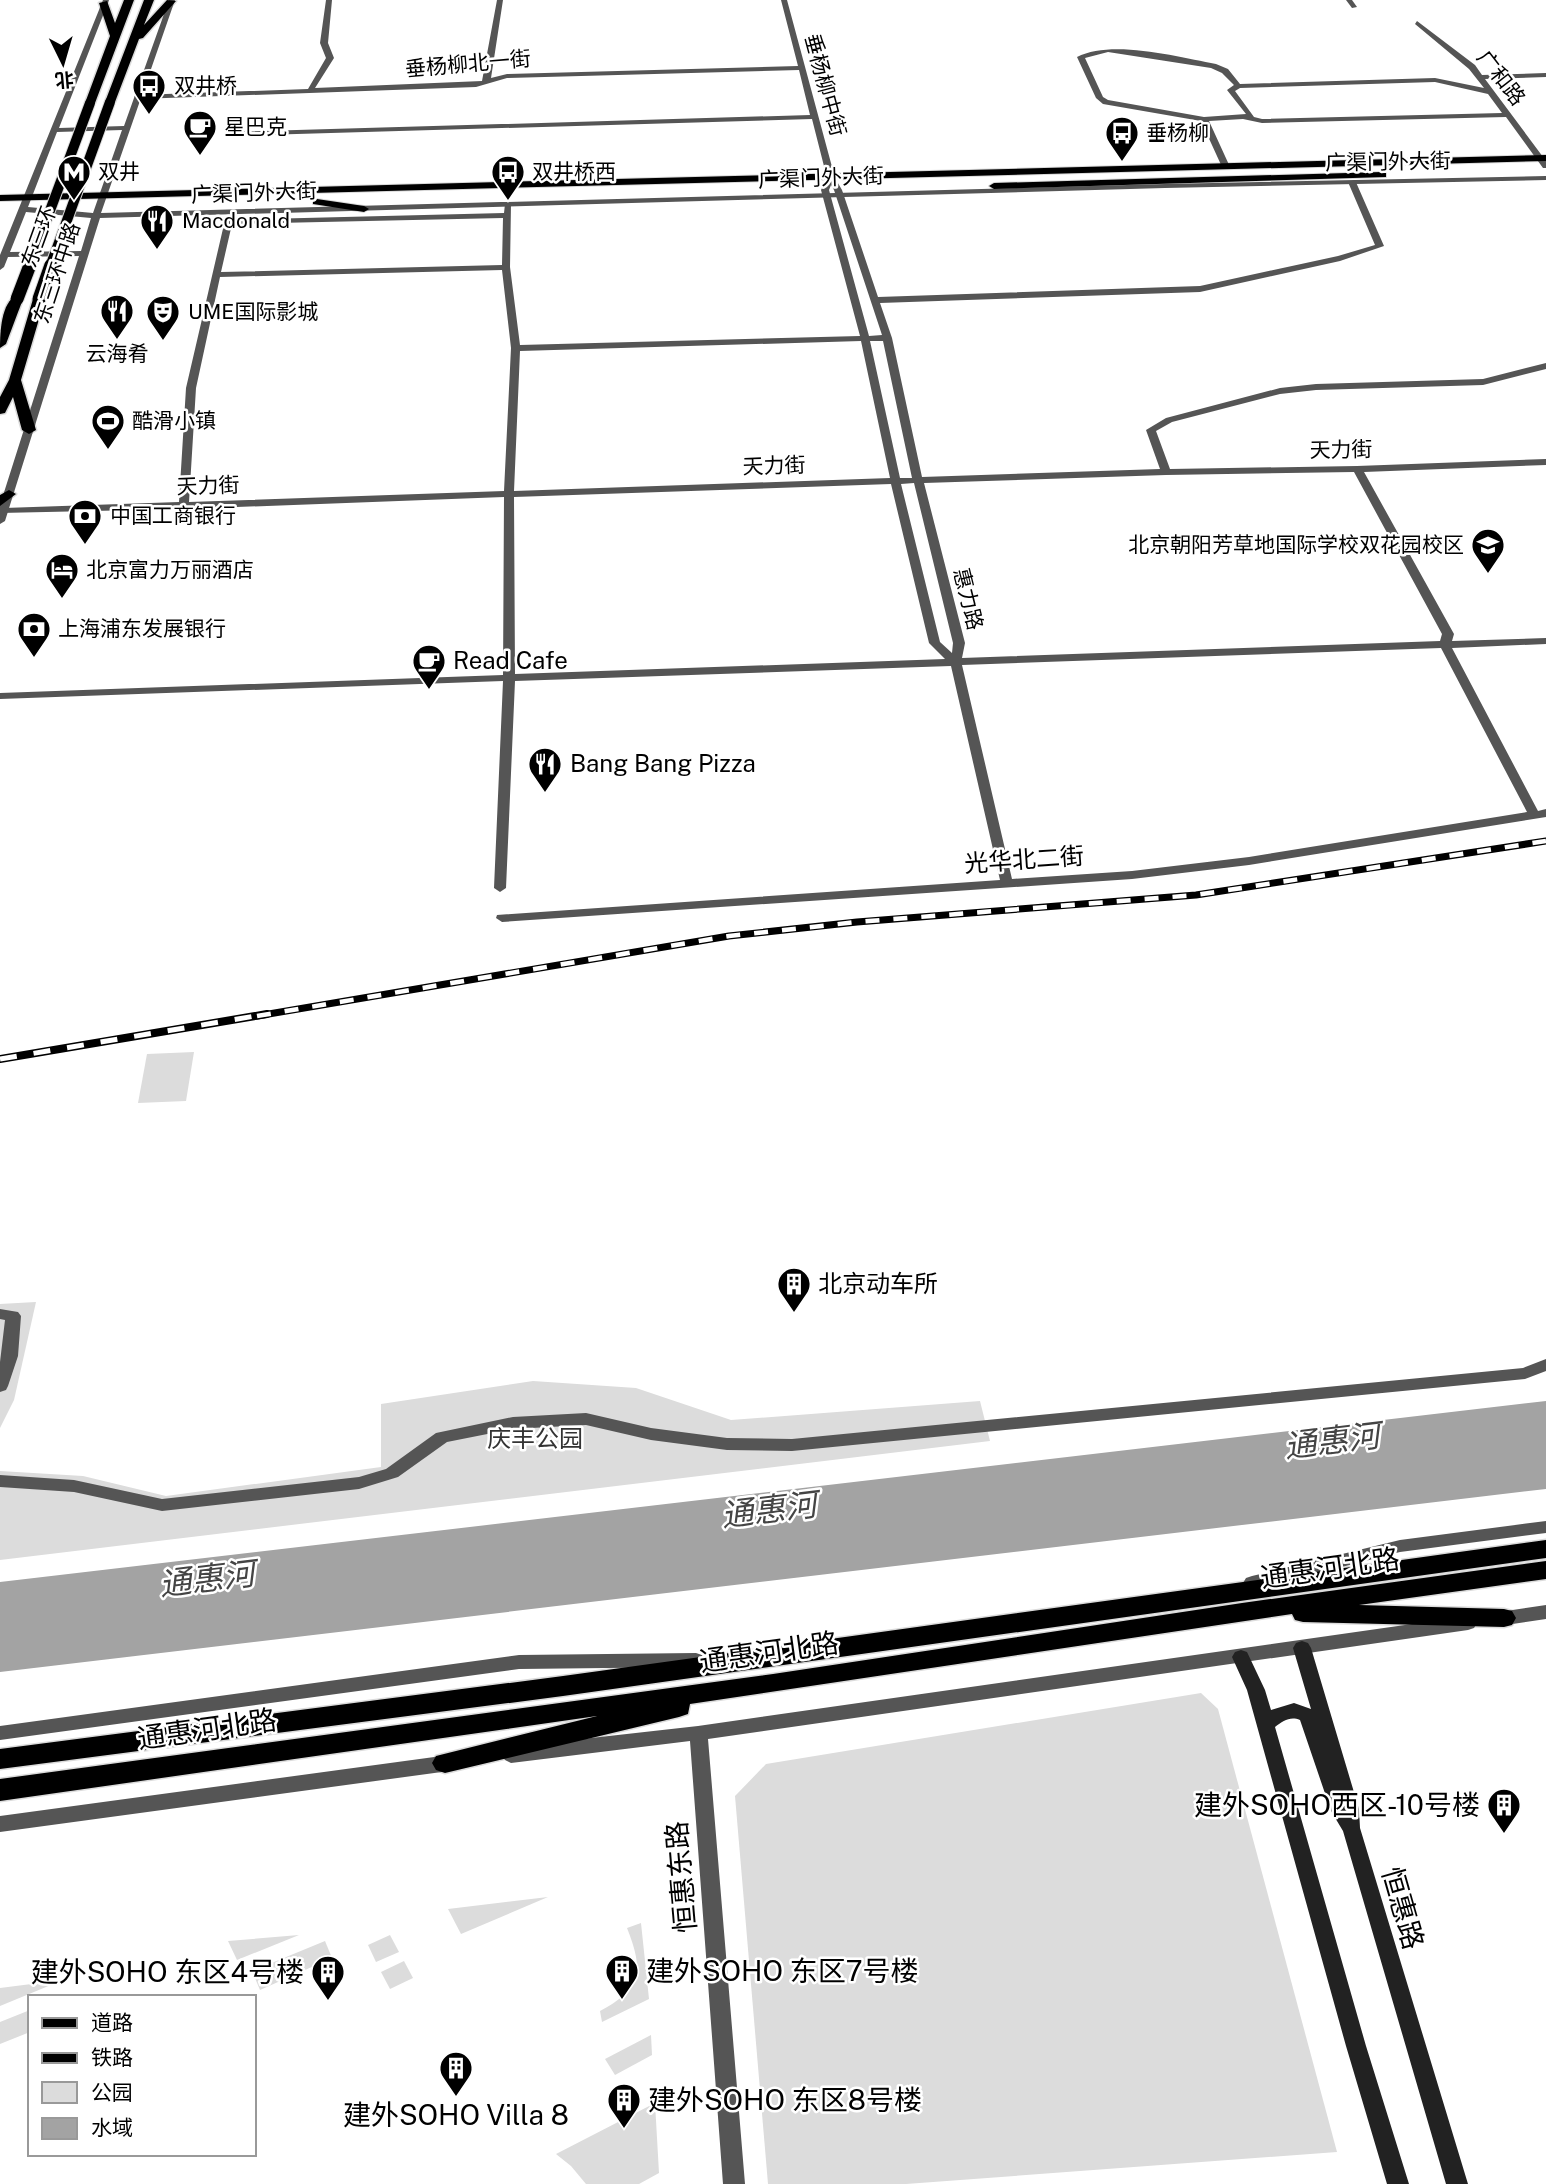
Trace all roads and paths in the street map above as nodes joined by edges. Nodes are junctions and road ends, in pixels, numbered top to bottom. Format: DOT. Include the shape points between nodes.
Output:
graph roads {
  1 [pos="129,0"];
  2 [pos="149,0"];
  3 [pos="172,0"];
  4 [pos="329,0"];
  5 [pos="500,0"];
  6 [pos="784,0"];
  7 [pos="105,1"];
  8 [pos="1418,23"];
  9 [pos="115,36"];
  10 [pos="132,45"];
  11 [pos="802,68"];
  12 [pos="1546,75"];
  13 [pos="1480,77"];
  14 [pos="484,83"];
  15 [pos="1238,86"];
  16 [pos="310,91"];
  17 [pos="1490,92"];
  18 [pos="138,97"];
  19 [pos="1507,115"];
  20 [pos="815,117"];
  21 [pos="1246,118"];
  22 [pos="1204,119"];
  23 [pos="127,128"];
  24 [pos="52,130"];
  25 [pos="232,134"];
  26 [pos="1545,162"];
  27 [pos="1226,167"];
  28 [pos="831,178"];
  29 [pos="1546,178"];
  30 [pos="1352,182"];
  31 [pos="839,193"];
  32 [pos="826,194"];
  33 [pos="104,195"];
  34 [pos="25,197"];
  35 [pos="0,198"];
  36 [pos="317,202"];
  37 [pos="0,209"];
  38 [pos="22,209"];
  39 [pos="364,209"];
  40 [pos="508,210"];
  41 [pos="98,212"];
  42 [pos="85,253"];
  43 [pos="4,255"];
  44 [pos="0,267"];
  45 [pos="506,267"];
  46 [pos="216,275"];
  47 [pos="876,300"];
  48 [pos="887,338"];
  49 [pos="865,339"];
  50 [pos="0,344"];
  51 [pos="516,348"];
  52 [pos="1546,366"];
  53 [pos="15,380"];
  54 [pos="0,410"];
  55 [pos="29,430"];
  56 [pos="1546,462"];
  57 [pos="1357,469"];
  58 [pos="1166,472"];
  59 [pos="918,480"];
  60 [pos="894,481"];
  61 [pos="509,496"];
  62 [pos="184,506"];
  63 [pos="3,507"];
  64 [pos="1546,642"];
  65 [pos="1445,645"];
  66 [pos="956,663"];
  67 [pos="509,678"];
  68 [pos="0,696"];
  69 [pos="1540,814"];
  70 [pos="1007,884"];
  71 [pos="500,888"];
  72 [pos="502,918"];
  73 [pos="0,1314"];
  74 [pos="1546,1365"];
  75 [pos="0,1386"];
  76 [pos="0,1481"];
  77 [pos="1546,1527"];
  78 [pos="1546,1549"];
  79 [pos="1546,1570"];
  80 [pos="1205,1595"];
  81 [pos="1242,1612"];
  82 [pos="1546,1612"];
  83 [pos="1504,1618"];
  84 [pos="1302,1648"];
  85 [pos="1241,1657"];
  86 [pos="750,1659"];
  87 [pos="773,1684"];
  88 [pos="566,1698"];
  89 [pos="1265,1725"];
  90 [pos="0,1733"];
  91 [pos="698,1733"];
  92 [pos="0,1759"];
  93 [pos="445,1763"];
  94 [pos="0,1790"];
  95 [pos="0,1824"];
  96 [pos="1350,1828"];
  97 [pos="734,2184"];
  98 [pos="1398,2184"];
  99 [pos="1457,2184"];
  1 -- 9 [label="highway, 东三环"];
  2 -- 10 [label="highway, 东三环"];
  3 -- 10 [label="highway"];
  3 -- 18 [label="street, 东三环中路"];
  4 -- 16 [label="street" via="324,43 330,58"];
  5 -- 14 [label="street"];
  6 -- 11 [label="street, 垂杨柳中街"];
  7 -- 9 [label="highway"];
  7 -- 24 [label="street"];
  8 -- 13 [label="street, 广和路"];
  9 -- 50 [label="highway, 东三环, bridge"];
  10 -- 53 [label="highway, 东三环, bridge" via="38,299"];
  11 -- 14 [label="street, 垂杨柳北一街" via="507,76"];
  11 -- 20 [label="street, 垂杨柳中街"];
  12 -- 13 [label="street"];
  13 -- 17 [label="street, 广和路"];
  14 -- 16 [label="street, 垂杨柳北一街"];
  15 -- 17 [label="street" via="1435,80"];
  15 -- 21 [label="street" via="1231,90 1250,113"];
  15 -- 22 [label="street" via="1225,71 1213,66 1125,51 1082,57 1106,102"];
  16 -- 18 [label="street, 垂杨柳北一街"];
  17 -- 19 [label="street, 广和路"];
  18 -- 23 [label="street, 东三环中路"];
  19 -- 21 [label="street"];
  19 -- 26 [label="street, 广和路"];
  20 -- 25 [label="street"];
  20 -- 28 [label="street, 垂杨柳中街"];
  21 -- 22 [label="street"];
  22 -- 27 [label="street"];
  23 -- 24 [label="street"];
  23 -- 33 [label="street, 东三环中路"];
  24 -- 34 [label="street"];
  26 -- 27 [label="main road, 广渠门外大街"];
  26 -- 31 [label="main road, 广渠门外大街"];
  27 -- 28 [label="main road, 广渠门外大街"];
  28 -- 31 [label="street, 垂杨柳中街"];
  28 -- 32 [label="street"];
  28 -- 33 [label="main road, 广渠门外大街"];
  29 -- 30 [label="street, 广渠门外大街"];
  30 -- 31 [label="street, 广渠门外大街"];
  30 -- 47 [label="street" via="1380,246 1340,258 1200,289"];
  31 -- 32 [label="main road, 广渠门外大街"];
  31 -- 47 [label="street, 惠力路"];
  32 -- 36 [label="main road, 广渠门外大街"];
  32 -- 40 [label="street, 广渠门外大街"];
  32 -- 49 [label="street, 惠力路"];
  33 -- 34 [label="main road, 广渠门外大街"];
  33 -- 41 [label="street, 东三环中路"];
  34 -- 35 [label="main road, 广渠门外大街"];
  34 -- 38 [label="street"];
  36 -- 39 [label="main road"];
  36 -- 41 [label="main road, 广渠门外大街"];
  37 -- 38 [label="main road"];
  38 -- 41 [label="main road"];
  38 -- 43 [label="street"];
  39 -- 40 [label="street, 广渠门外大街"];
  39 -- 41 [label="street, 广渠门外大街"];
  40 -- 45 [label="street"];
  40 -- 46 [label="street" via="228,222"];
  41 -- 42 [label="street, 东三环中路"];
  42 -- 43 [label="street"];
  42 -- 55 [label="street, 东三环中路"];
  43 -- 44 [label="street"];
  45 -- 46 [label="street"];
  45 -- 51 [label="street"];
  46 -- 62 [label="street" via="191,387"];
  47 -- 48 [label="street, 惠力路"];
  48 -- 49 [label="street"];
  48 -- 59 [label="street, 惠力路"];
  49 -- 51 [label="street"];
  49 -- 60 [label="street, 惠力路"];
  51 -- 61 [label="street"];
  52 -- 58 [label="street" via="1483,382 1280,391 1169,420 1151,430"];
  53 -- 54 [label="highway, 东三环"];
  53 -- 55 [label="highway"];
  55 -- 63 [label="street, 东三环中路"];
  56 -- 57 [label="street, 天力街"];
  57 -- 58 [label="street, 天力街"];
  57 -- 65 [label="street" via="1448,634"];
  58 -- 59 [label="street, 天力街"];
  59 -- 60 [label="street, 天力街"];
  59 -- 66 [label="street, 惠力路" via="959,643"];
  60 -- 61 [label="street, 天力街"];
  60 -- 66 [label="street, 惠力路" via="935,643"];
  61 -- 62 [label="street, 天力街"];
  61 -- 67 [label="street"];
  62 -- 63 [label="street, 天力街"];
  64 -- 65 [label="street"];
  65 -- 66 [label="street"];
  65 -- 69 [label="street"];
  66 -- 67 [label="street"];
  66 -- 70 [label="street"];
  67 -- 68 [label="street"];
  67 -- 71 [label="street"];
  69 -- 70 [label="street, 光华北二街" via="1249,861"];
  70 -- 72 [label="street, 光华北二街"];
  73 -- 75 [label="street" via="13,1316 10,1356"];
  74 -- 76 [label="street" via="1525,1373 792,1445 727,1444 586,1419 513,1423 442,1437 392,1473 359,1483 162,1505 74,1486"];
  77 -- 80 [label="street, 通惠河北路" via="1400,1546"];
  78 -- 80 [label="highway, 通惠河北路"];
  79 -- 81 [label="highway, 通惠河北路"];
  80 -- 86 [label="highway, 通惠河北路"];
  81 -- 83 [label="highway"];
  81 -- 87 [label="highway, 通惠河北路"];
  82 -- 83 [label="street"];
  83 -- 84 [label="street"];
  84 -- 85 [label="street"];
  84 -- 96 [label="main road, 恒惠路" via="1350,1809"];
  85 -- 89 [label="main road"];
  85 -- 91 [label="street"];
  86 -- 88 [label="highway, 通惠河北路"];
  86 -- 90 [label="street, 通惠河北路" via="519,1662"];
  87 -- 88 [label="highway, 通惠河北路"];
  87 -- 93 [label="highway"];
  88 -- 92 [label="highway, 通惠河北路"];
  88 -- 94 [label="highway, 通惠河北路"];
  89 -- 96 [label="main road" via="1294,1710 1307,1715"];
  89 -- 98 [label="main road"];
  91 -- 93 [label="street"];
  91 -- 97 [label="street, 恒惠东路"];
  93 -- 95 [label="street"];
  96 -- 99 [label="main road, 恒惠路"];
}
